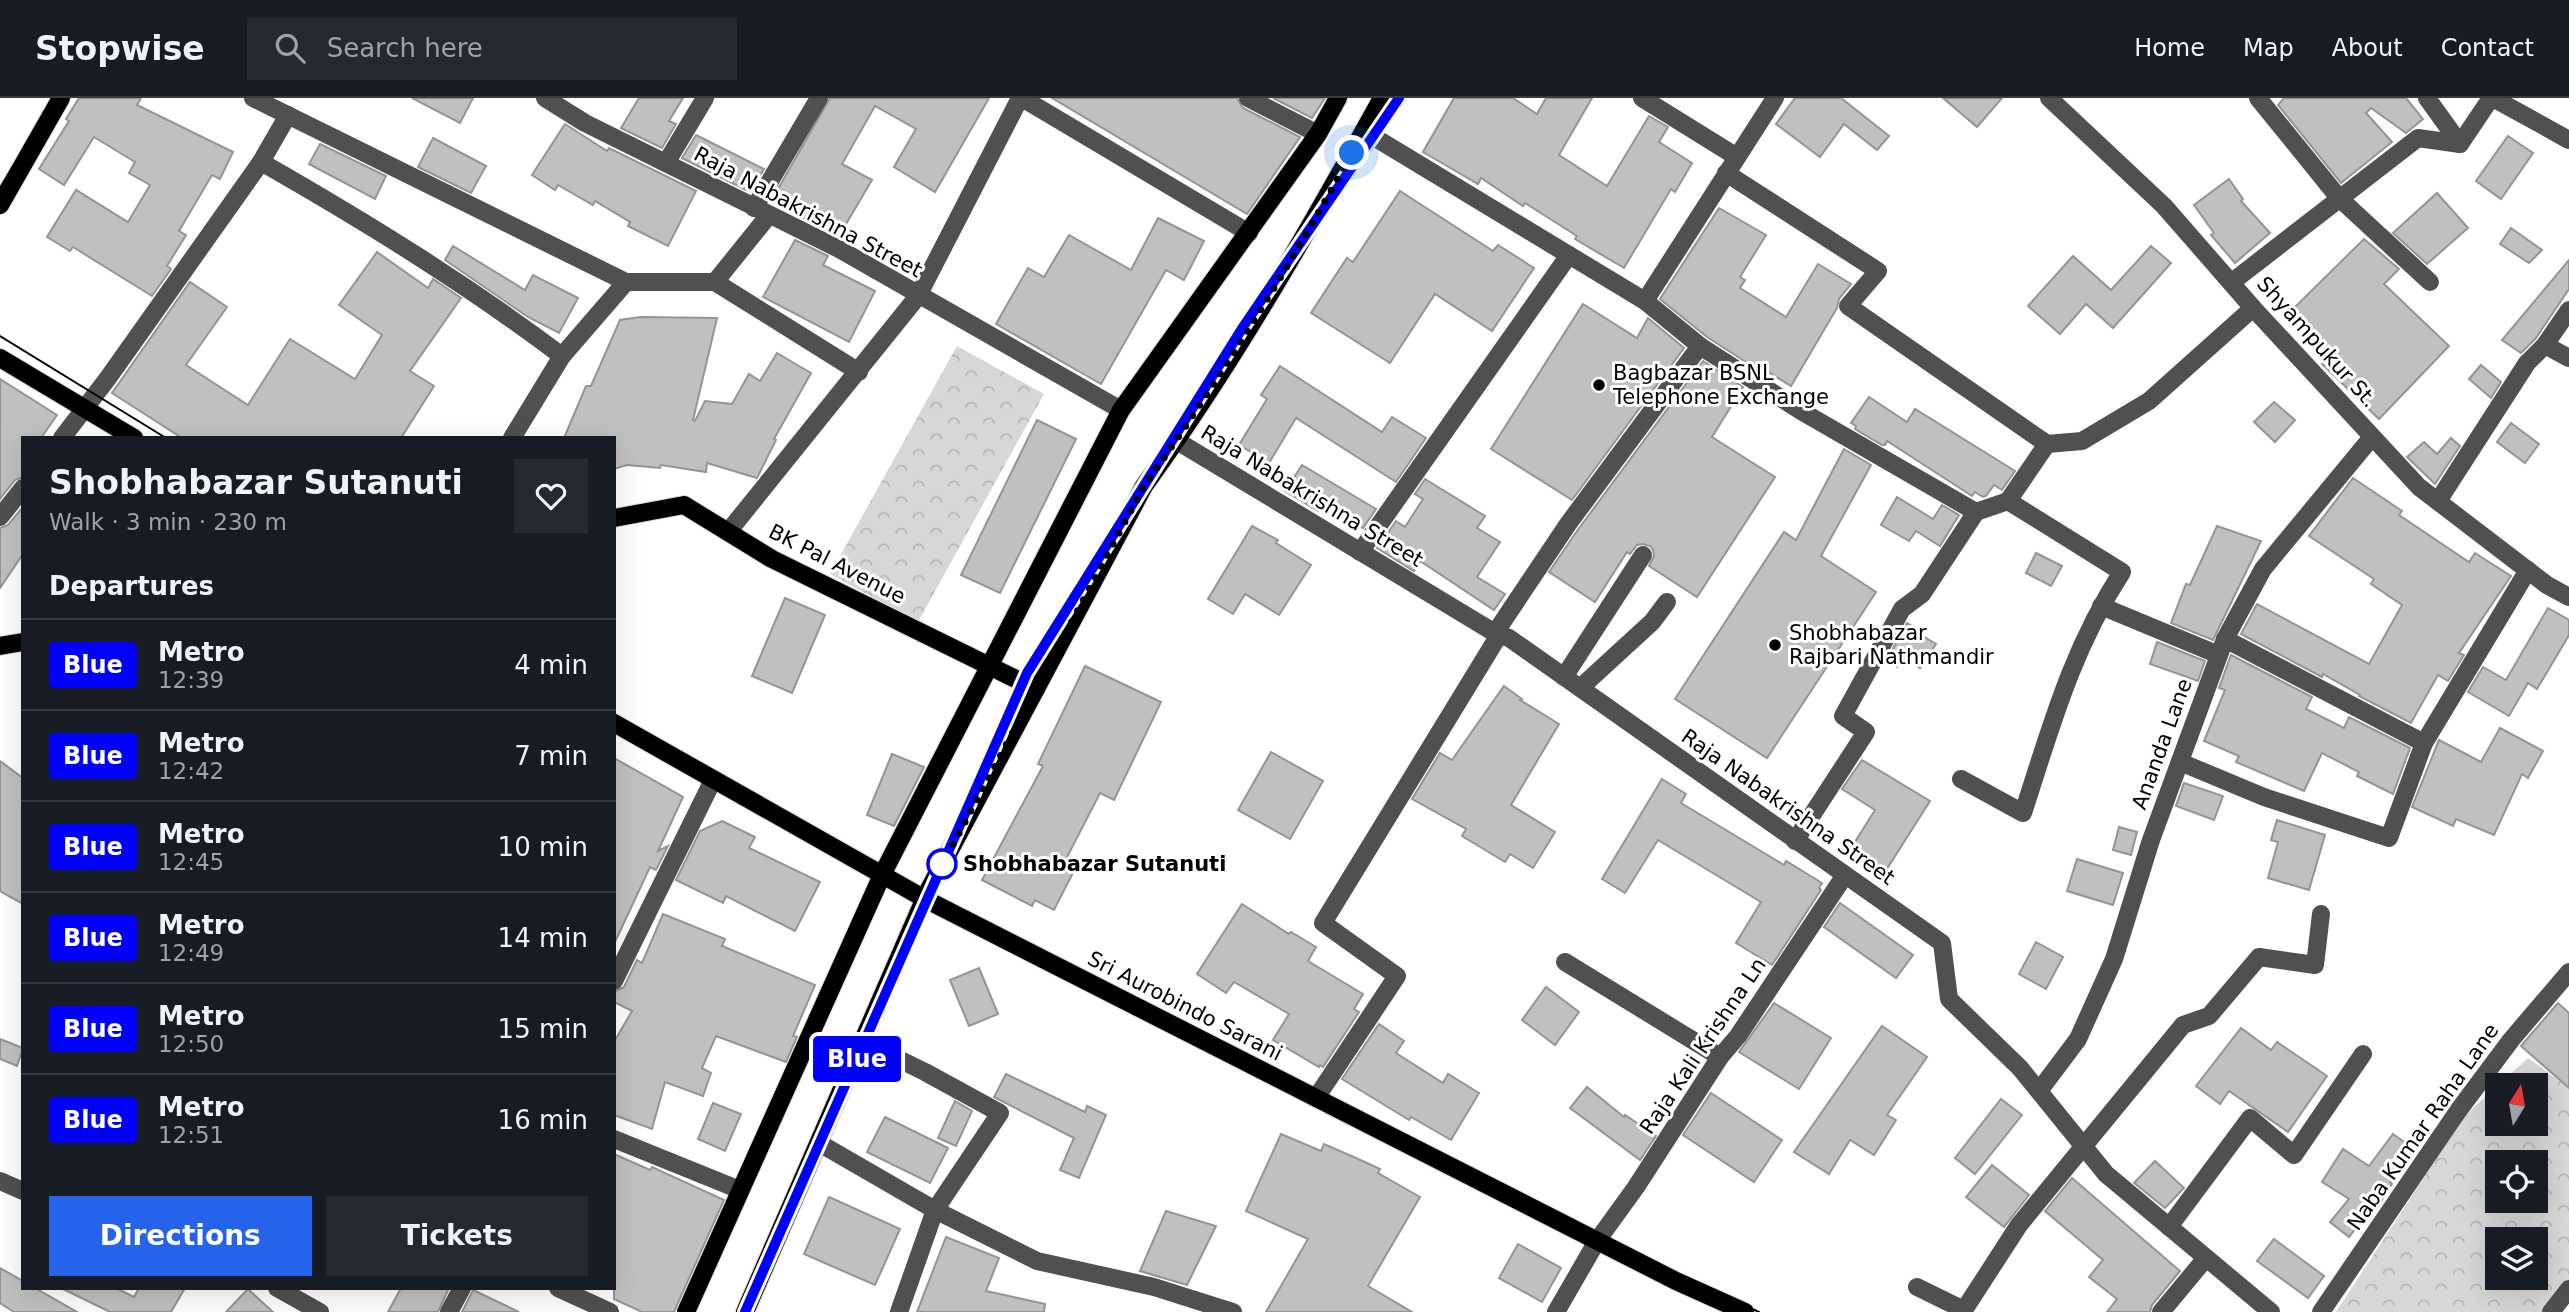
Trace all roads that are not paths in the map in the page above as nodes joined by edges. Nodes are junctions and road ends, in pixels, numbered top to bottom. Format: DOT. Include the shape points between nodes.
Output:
graph roads {
  1 [pos="61,98"];
  2 [pos="253,98"];
  3 [pos="545,98"];
  4 [pos="705,98"];
  5 [pos="819,98"];
  6 [pos="1021,98"];
  7 [pos="1248,98"];
  8 [pos="1338,98"];
  9 [pos="1382,98"];
  10 [pos="1642,98"];
  11 [pos="1775,98"];
  12 [pos="2049,98"];
  13 [pos="2259,98"];
  14 [pos="2427,98"];
  15 [pos="2492,98"];
  16 [pos="288,115"];
  17 [pos="1364,131"];
  18 [pos="1318,134"];
  19 [pos="2569,141"];
  20 [pos="2460,144"];
  21 [pos="1737,157"];
  22 [pos="261,162"];
  23 [pos="666,163"];
  24 [pos="1726,173"];
  25 [pos="2339,198"];
  26 [pos="0,205"];
  27 [pos="762,211"];
  28 [pos="1248,233"];
  29 [pos="1569,255"];
  30 [pos="626,282"];
  31 [pos="715,282"];
  32 [pos="2232,282"];
  33 [pos="2430,282"];
  34 [pos="918,296"];
  35 [pos="1645,301"];
  36 [pos="2253,308"];
  37 [pos="2569,310"];
  38 [pos="2545,345"];
  39 [pos="1700,346"];
  40 [pos="562,356"];
  41 [pos="0,358"];
  42 [pos="2569,358"];
  43 [pos="859,372"];
  44 [pos="84,409"];
  45 [pos="1121,410"];
  46 [pos="64,436"];
  47 [pos="131,436"];
  48 [pos="513,436"];
  49 [pos="2372,437"];
  50 [pos="1177,441"];
  51 [pos="2048,444"];
  52 [pos="21,491"];
  53 [pos="2008,501"];
  54 [pos="2438,501"];
  55 [pos="1976,512"];
  56 [pos="0,517"];
  57 [pos="616,518"];
  58 [pos="728,532"];
  59 [pos="1360,552"];
  60 [pos="1643,555"];
  61 [pos="2528,570"];
  62 [pos="2569,597"];
  63 [pos="1667,602"];
  64 [pos="2101,606"];
  65 [pos="1497,634"];
  66 [pos="21,642"];
  67 [pos="0,646"];
  68 [pos="2222,647"];
  69 [pos="990,666"];
  70 [pos="1564,677"];
  71 [pos="1580,688"];
  72 [pos="1036,689"];
  73 [pos="616,724"];
  74 [pos="2424,743"];
  75 [pos="2180,762"];
  76 [pos="713,779"];
  77 [pos="1961,779"];
  78 [pos="1795,841"];
  79 [pos="882,875"];
  80 [pos="1845,875"];
  81 [pos="925,899"];
  82 [pos="2321,914"];
  83 [pos="1565,962"];
  84 [pos="2569,972"];
  85 [pos="616,977"];
  86 [pos="862,1041"];
  87 [pos="2363,1054"];
  88 [pos="1720,1057"];
  89 [pos="2039,1091"];
  90 [pos="1316,1098"];
  91 [pos="616,1140"];
  92 [pos="819,1143"];
  93 [pos="2084,1148"];
  94 [pos="0,1181"];
  95 [pos="21,1190"];
  96 [pos="740,1190"];
  97 [pos="935,1210"];
  98 [pos="2169,1227"];
  99 [pos="1597,1241"];
  100 [pos="2206,1258"];
  101 [pos="1917,1287"];
  102 [pos="2569,1289"];
  103 [pos="281,1290"];
  104 [pos="462,1290"];
  105 [pos="562,1290"];
  106 [pos="320,1312"];
  107 [pos="449,1312"];
  108 [pos="610,1312"];
  109 [pos="686,1312"];
  110 [pos="745,1312"];
  111 [pos="899,1312"];
  112 [pos="1233,1312"];
  113 [pos="1556,1312"];
  114 [pos="1745,1312"];
  115 [pos="2161,1312"];
  116 [pos="2271,1312"];
  117 [pos="2320,1312"];
  118 [pos="2551,1312"];
  1 -- 26 [label="main road"];
  2 -- 16 [label="street"];
  3 -- 23 [label="street, Raja Nabakrishna Street"];
  4 -- 23 [label="street"];
  5 -- 27 [label="street"];
  6 -- 28 [label="street"];
  6 -- 34 [label="street"];
  7 -- 18 [label="street"];
  8 -- 18 [label="main road"];
  9 -- 17 [label="main road"];
  10 -- 21 [label="street"];
  11 -- 21 [label="street"];
  12 -- 32 [label="street, Shyampukur St." via="2164,206"];
  13 -- 25 [label="street"];
  14 -- 20 [label="street"];
  15 -- 19 [label="street"];
  15 -- 20 [label="street"];
  16 -- 22 [label="street"];
  16 -- 30 [label="street"];
  17 -- 29 [label="street"];
  17 -- 50 [label="main road" via="1315,220"];
  18 -- 28 [label="main road"];
  20 -- 25 [label="street" via="2418,138"];
  21 -- 24 [label="street"];
  22 -- 40 [label="street" via="493,304"];
  22 -- 44 [label="street"];
  23 -- 27 [label="street, Raja Nabakrishna Street"];
  24 -- 35 [label="street"];
  24 -- 51 [label="street" via="1878,271 1848,306"];
  25 -- 32 [label="street"];
  25 -- 33 [label="street"];
  27 -- 31 [label="street"];
  27 -- 34 [label="street, Raja Nabakrishna Street"];
  28 -- 45 [label="main road"];
  29 -- 35 [label="street"];
  29 -- 59 [label="street"];
  30 -- 31 [label="street"];
  30 -- 40 [label="street"];
  31 -- 43 [label="street"];
  32 -- 36 [label="street, Shyampukur St."];
  34 -- 43 [label="street"];
  34 -- 45 [label="street, Raja Nabakrishna Street"];
  35 -- 39 [label="street"];
  36 -- 49 [label="street, Shyampukur St."];
  36 -- 51 [label="street" via="2148,401 2082,440"];
  37 -- 38 [label="street"];
  38 -- 42 [label="street"];
  38 -- 54 [label="street" via="2527,363"];
  39 -- 55 [label="street" via="1801,411"];
  39 -- 65 [label="street" via="1568,524"];
  40 -- 48 [label="street"];
  41 -- 44 [label="main road"];
  43 -- 58 [label="street"];
  44 -- 46 [label="street"];
  44 -- 47 [label="main road"];
  45 -- 69 [label="main road"];
  49 -- 54 [label="street, Shyampukur St."];
  49 -- 68 [label="street, Ananda Lane" via="2263,569"];
  50 -- 59 [label="street, Raja Nabakrishna Street"];
  50 -- 72 [label="main road" via="1144,486"];
  51 -- 53 [label="street"];
  52 -- 56 [label="street"];
  53 -- 55 [label="street"];
  53 -- 64 [label="street" via="2122,572"];
  54 -- 61 [label="street, Shyampukur St."];
  55 -- 78 [label="street" via="1922,594 1902,609 1843,716 1866,732"];
  57 -- 58 [label="main road, BK Pal Avenue" via="684,505"];
  58 -- 69 [label="main road, BK Pal Avenue" via="772,559"];
  59 -- 65 [label="street, Raja Nabakrishna Street"];
  60 -- 70 [label="street"];
  61 -- 62 [label="street, Shyampukur St."];
  61 -- 74 [label="street"];
  63 -- 71 [label="street"];
  64 -- 68 [label="street"];
  64 -- 77 [label="street" via="2070,672 2023,813"];
  65 -- 70 [label="street, Raja Nabakrishna Street"];
  65 -- 90 [label="street" via="1323,923 1397,976"];
  66 -- 67 [label="main road"];
  68 -- 74 [label="street"];
  68 -- 75 [label="street, Ananda Lane"];
  69 -- 72 [label="main road, BK Pal Avenue"];
  69 -- 79 [label="main road"];
  70 -- 71 [label="street, Raja Nabakrishna Street"];
  71 -- 78 [label="street, Raja Nabakrishna Street"];
  72 -- 81 [label="main road"];
  73 -- 76 [label="main road, Sri Aurobindo Sarani"];
  74 -- 75 [label="street" via="2389,838 2264,797"];
  75 -- 89 [label="street, Ananda Lane" via="2113,959 2078,1040"];
  76 -- 79 [label="main road, Sri Aurobindo Sarani"];
  76 -- 85 [label="street"];
  78 -- 80 [label="street, Raja Nabakrishna Street"];
  79 -- 81 [label="main road, Sri Aurobindo Sarani"];
  79 -- 96 [label="main road"];
  80 -- 88 [label="street, Raja Kali Krishna Ln"];
  80 -- 89 [label="street, Raja Nabakrishna Street" via="1942,943 1949,999"];
  81 -- 86 [label="main road"];
  81 -- 90 [label="main road, Sri Aurobindo Sarani"];
  82 -- 93 [label="street" via="2315,965 2259,957 2209,1016 2183,1025"];
  83 -- 88 [label="street"];
  84 -- 117 [label="street, Naba Kumar Raha Lane" via="2458,1111"];
  86 -- 92 [label="main road"];
  86 -- 97 [label="street" via="1000,1113"];
  87 -- 98 [label="street" via="2294,1155 2250,1118"];
  88 -- 99 [label="street, Raja Kali Krishna Ln"];
  89 -- 93 [label="street, Raja Nabakrishna Street"];
  90 -- 99 [label="main road, Sri Aurobindo Sarani"];
  91 -- 96 [label="street"];
  92 -- 97 [label="street"];
  92 -- 110 [label="main road"];
  93 -- 98 [label="street, Raja Nabakrishna Street" via="2106,1174"];
  93 -- 101 [label="street" via="2020,1225 1964,1310"];
  94 -- 95 [label="street"];
  96 -- 109 [label="main road"];
  97 -- 111 [label="street"];
  97 -- 112 [label="street" via="1037,1261 1154,1287"];
  98 -- 100 [label="street, Raja Nabakrishna Street"];
  99 -- 113 [label="street, Raja Kali Krishna Ln"];
  99 -- 114 [label="main road, Sri Aurobindo Sarani"];
  100 -- 115 [label="street"];
  100 -- 116 [label="street, Raja Nabakrishna Street"];
  102 -- 118 [label="street"];
  103 -- 106 [label="street"];
  104 -- 107 [label="street"];
  105 -- 108 [label="street"];
}
